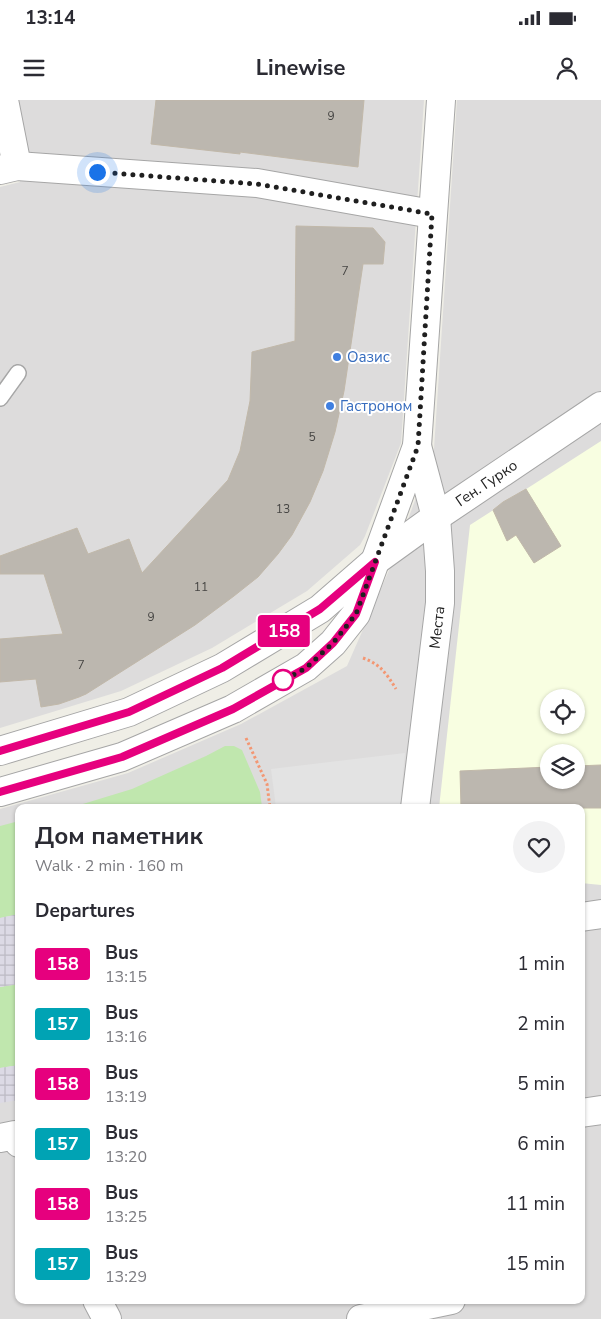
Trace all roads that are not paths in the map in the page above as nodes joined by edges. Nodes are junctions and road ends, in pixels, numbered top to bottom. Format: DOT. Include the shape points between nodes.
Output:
graph roads {
  1 [pos="4,100"];
  2 [pos="441,100"];
  3 [pos="9,168"];
  4 [pos="432,214"];
  5 [pos="18,373"];
  6 [pos="0,398"];
  7 [pos="601,406"];
  8 [pos="418,446"];
  9 [pos="436,517"];
  10 [pos="375,562"];
  11 [pos="0,751"];
  12 [pos="0,792"];
  13 [pos="416,804"];
  14 [pos="601,914"];
  15 [pos="585,916"];
  16 [pos="601,1110"];
  17 [pos="585,1112"];
  18 [pos="99,1304"];
  19 [pos="349,1304"];
  20 [pos="432,1304"];
  21 [pos="107,1319"];
  22 [pos="353,1319"];
  23 [pos="361,1319"];
  1 -- 3 [label="street"];
  2 -- 4 [label="street"];
  3 -- 4 [label="street" via="257,184"];
  4 -- 8 [label="street"];
  5 -- 6 [label="lane"];
  7 -- 9 [label="street, Ген. Гурко"];
  8 -- 9 [label="street, Места"];
  8 -- 10 [label="street"];
  9 -- 10 [label="street, Ген. Гурко"];
  9 -- 13 [label="street, Места" via="440,603"];
  10 -- 11 [label="street, Ген. Гурко" via="320,609 222,668 129,712"];
  10 -- 12 [label="street" via="356,614 333,643 306,668 233,709 122,757"];
  14 -- 15 [label="street"];
  16 -- 17 [label="street"];
  18 -- 21 [label="street"];
  19 -- 22 [label="street"];
  20 -- 23 [label="street"];
}
